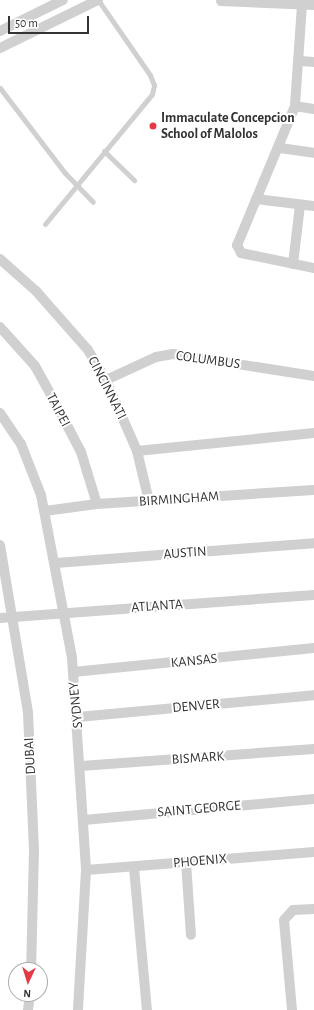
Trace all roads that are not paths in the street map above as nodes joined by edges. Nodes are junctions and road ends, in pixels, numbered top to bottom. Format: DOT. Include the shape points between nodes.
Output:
graph roads {
  1 [pos="63,0"];
  2 [pos="98,0"];
  3 [pos="222,1"];
  4 [pos="302,5"];
  5 [pos="314,5"];
  6 [pos="0,31"];
  7 [pos="0,48"];
  8 [pos="301,61"];
  9 [pos="314,62"];
  10 [pos="0,88"];
  11 [pos="295,106"];
  12 [pos="314,109"];
  13 [pos="280,148"];
  14 [pos="104,151"];
  15 [pos="314,153"];
  16 [pos="134,180"];
  17 [pos="77,185"];
  18 [pos="256,199"];
  19 [pos="93,202"];
  20 [pos="300,205"];
  21 [pos="314,206"];
  22 [pos="45,224"];
  23 [pos="0,259"];
  24 [pos="292,264"];
  25 [pos="314,268"];
  26 [pos="0,327"];
  27 [pos="314,376"];
  28 [pos="106,380"];
  29 [pos="0,413"];
  30 [pos="314,433"];
  31 [pos="137,452"];
  32 [pos="314,490"];
  33 [pos="149,501"];
  34 [pos="97,504"];
  35 [pos="45,511"];
  36 [pos="314,543"];
  37 [pos="0,545"];
  38 [pos="56,563"];
  39 [pos="314,595"];
  40 [pos="64,612"];
  41 [pos="14,617"];
  42 [pos="0,618"];
  43 [pos="314,648"];
  44 [pos="73,672"];
  45 [pos="314,695"];
  46 [pos="78,717"];
  47 [pos="314,749"];
  48 [pos="81,766"];
  49 [pos="314,798"];
  50 [pos="84,820"];
  51 [pos="314,852"];
  52 [pos="186,862"];
  53 [pos="134,868"];
  54 [pos="86,870"];
  55 [pos="314,909"];
  56 [pos="191,935"];
  57 [pos="31,962"];
  58 [pos="78,1010"];
  59 [pos="147,1010"];
  60 [pos="292,1010"];
  1 -- 6 [label="street"];
  2 -- 7 [label="street"];
  2 -- 14 [label="lane" via="154,85 152,94"];
  3 -- 4 [label="street"];
  4 -- 5 [label="street"];
  4 -- 8 [label="street"];
  8 -- 9 [label="street"];
  8 -- 11 [label="street"];
  10 -- 17 [label="lane"];
  11 -- 12 [label="street"];
  11 -- 13 [label="street"];
  13 -- 15 [label="street"];
  13 -- 18 [label="street"];
  14 -- 16 [label="lane"];
  14 -- 17 [label="lane"];
  17 -- 19 [label="lane"];
  17 -- 22 [label="lane"];
  18 -- 20 [label="street"];
  18 -- 24 [label="street" via="238,250"];
  20 -- 21 [label="street"];
  20 -- 24 [label="street"];
  23 -- 28 [label="street, CINCINNATI" via="59,315 88,350"];
  24 -- 25 [label="street"];
  26 -- 34 [label="street, TAIPEI" via="35,366 56,404 81,452"];
  27 -- 28 [label="street, COLUMBUS" via="173,354 156,357"];
  28 -- 31 [label="street, CINCINNATI"];
  29 -- 35 [label="street, SYDNEY" via="21,444"];
  30 -- 31 [label="street"];
  31 -- 33 [label="street, CINCINNATI"];
  32 -- 33 [label="street, BIRMINGHAM"];
  33 -- 34 [label="street, BIRMINGHAM"];
  34 -- 35 [label="street, BIRMINGHAM"];
  35 -- 38 [label="street, SYDNEY"];
  36 -- 38 [label="street, AUSTIN"];
  37 -- 41 [label="street, DUBAI"];
  38 -- 40 [label="street, SYDNEY"];
  39 -- 40 [label="street, ATLANTA"];
  40 -- 41 [label="street, ATLANTA"];
  40 -- 44 [label="street, SYDNEY"];
  41 -- 42 [label="street, ATLANTA"];
  41 -- 57 [label="street, DUBAI" via="28,713 34,850"];
  43 -- 44 [label="street, KANSAS"];
  44 -- 46 [label="street, SYDNEY"];
  45 -- 46 [label="street, DENVER"];
  46 -- 48 [label="street, SYDNEY"];
  47 -- 48 [label="street, BISMARK"];
  48 -- 50 [label="street, SYDNEY"];
  49 -- 50 [label="street, SAINT GEORGE"];
  50 -- 54 [label="street, SYDNEY"];
  51 -- 52 [label="street, PHOENIX"];
  52 -- 53 [label="street, PHOENIX"];
  52 -- 56 [label="street"];
  53 -- 54 [label="street, PHOENIX"];
  53 -- 59 [label="street"];
  54 -- 58 [label="street, SYDNEY"];
  55 -- 60 [label="street" via="293,910 284,920"];
}
